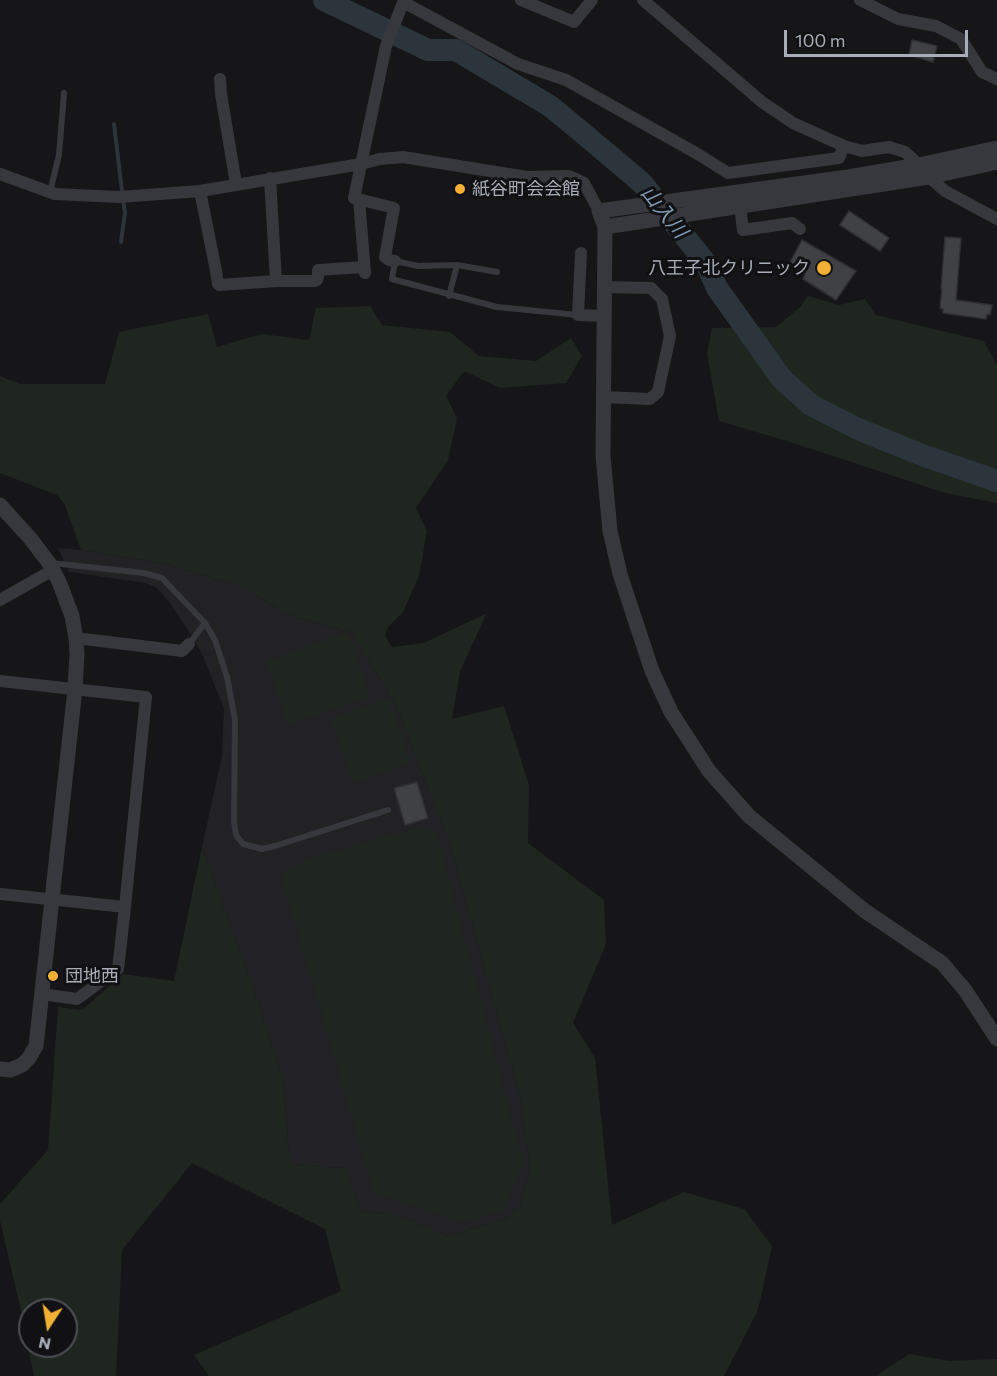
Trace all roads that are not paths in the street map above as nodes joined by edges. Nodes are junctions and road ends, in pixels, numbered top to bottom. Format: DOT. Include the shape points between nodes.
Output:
graph roads {
  1 [pos="521,0"];
  2 [pos="592,0"];
  3 [pos="643,0"];
  4 [pos="860,0"];
  5 [pos="403,3"];
  6 [pos="220,79"];
  7 [pos="997,79"];
  8 [pos="64,93"];
  9 [pos="844,146"];
  10 [pos="997,148"];
  11 [pos="997,162"];
  12 [pos="361,164"];
  13 [pos="919,165"];
  14 [pos="0,174"];
  15 [pos="929,177"];
  16 [pos="270,178"];
  17 [pos="236,184"];
  18 [pos="200,191"];
  19 [pos="50,192"];
  20 [pos="359,199"];
  21 [pos="740,206"];
  22 [pos="599,211"];
  23 [pos="997,219"];
  24 [pos="605,227"];
  25 [pos="800,229"];
  26 [pos="580,253"];
  27 [pos="395,261"];
  28 [pos="456,265"];
  29 [pos="497,272"];
  30 [pos="276,281"];
  31 [pos="605,286"];
  32 [pos="449,296"];
  33 [pos="578,315"];
  34 [pos="604,316"];
  35 [pos="603,397"];
  36 [pos="0,505"];
  37 [pos="51,566"];
  38 [pos="0,600"];
  39 [pos="205,623"];
  40 [pos="76,638"];
  41 [pos="189,644"];
  42 [pos="0,681"];
  43 [pos="75,689"];
  44 [pos="388,810"];
  45 [pos="0,894"];
  46 [pos="51,900"];
  47 [pos="125,907"];
  48 [pos="42,994"];
  49 [pos="997,1040"];
  50 [pos="0,1069"];
  1 -- 2 [label="street" via="574,21"];
  3 -- 9 [label="street" via="762,102 793,123"];
  4 -- 7 [label="street" via="898,19 936,26 961,39 982,72"];
  5 -- 9 [label="street" via="518,64 566,80 728,173 839,158"];
  5 -- 12 [label="street" via="386,46"];
  6 -- 17 [label="street"];
  8 -- 19 [label="lane" via="59,155"];
  9 -- 13 [label="street" via="862,151 889,147 905,152"];
  10 -- 13 [label="street"];
  11 -- 15 [label="street"];
  12 -- 16 [label="street"];
  12 -- 20 [label="street" via="354,198"];
  12 -- 22 [label="street" via="403,157 527,177 569,176 584,183"];
  13 -- 15 [label="street"];
  13 -- 22 [label="street"];
  14 -- 19 [label="street"];
  15 -- 21 [label="street"];
  15 -- 23 [label="street" via="945,191"];
  16 -- 17 [label="street"];
  16 -- 30 [label="street"];
  17 -- 18 [label="street"];
  18 -- 19 [label="street" via="119,197"];
  18 -- 30 [label="street" via="218,284"];
  20 -- 27 [label="street" via="394,208 385,256"];
  20 -- 30 [label="street" via="365,270 318,270 314,281"];
  21 -- 24 [label="street"];
  21 -- 25 [label="street" via="743,230 792,223"];
  22 -- 24 [label="street"];
  24 -- 31 [label="street"];
  26 -- 33 [label="street"];
  27 -- 28 [label="lane" via="418,266"];
  27 -- 32 [label="lane" via="392,279"];
  28 -- 29 [label="lane"];
  28 -- 32 [label="lane"];
  31 -- 34 [label="street"];
  31 -- 35 [label="street" via="651,288 662,299 670,336 658,392 650,399"];
  32 -- 33 [label="lane" via="497,307"];
  33 -- 34 [label="street"];
  34 -- 35 [label="street"];
  35 -- 49 [label="street" via="603,456 610,531 652,671 671,712 710,771 749,816 866,910 942,963 965,990"];
  36 -- 37 [label="street"];
  37 -- 38 [label="street"];
  37 -- 39 [label="lane" via="144,573 162,578"];
  37 -- 40 [label="street" via="72,616"];
  39 -- 41 [label="lane"];
  39 -- 44 [label="lane" via="216,640 235,720 234,821 236,835 243,844 262,849"];
  40 -- 41 [label="street" via="182,651"];
  40 -- 43 [label="street"];
  42 -- 43 [label="street"];
  43 -- 46 [label="street"];
  43 -- 47 [label="street" via="146,697"];
  45 -- 46 [label="street"];
  46 -- 47 [label="street"];
  46 -- 48 [label="street"];
  47 -- 48 [label="street" via="118,969 77,999"];
  48 -- 50 [label="street" via="36,1046 22,1065"];
}
